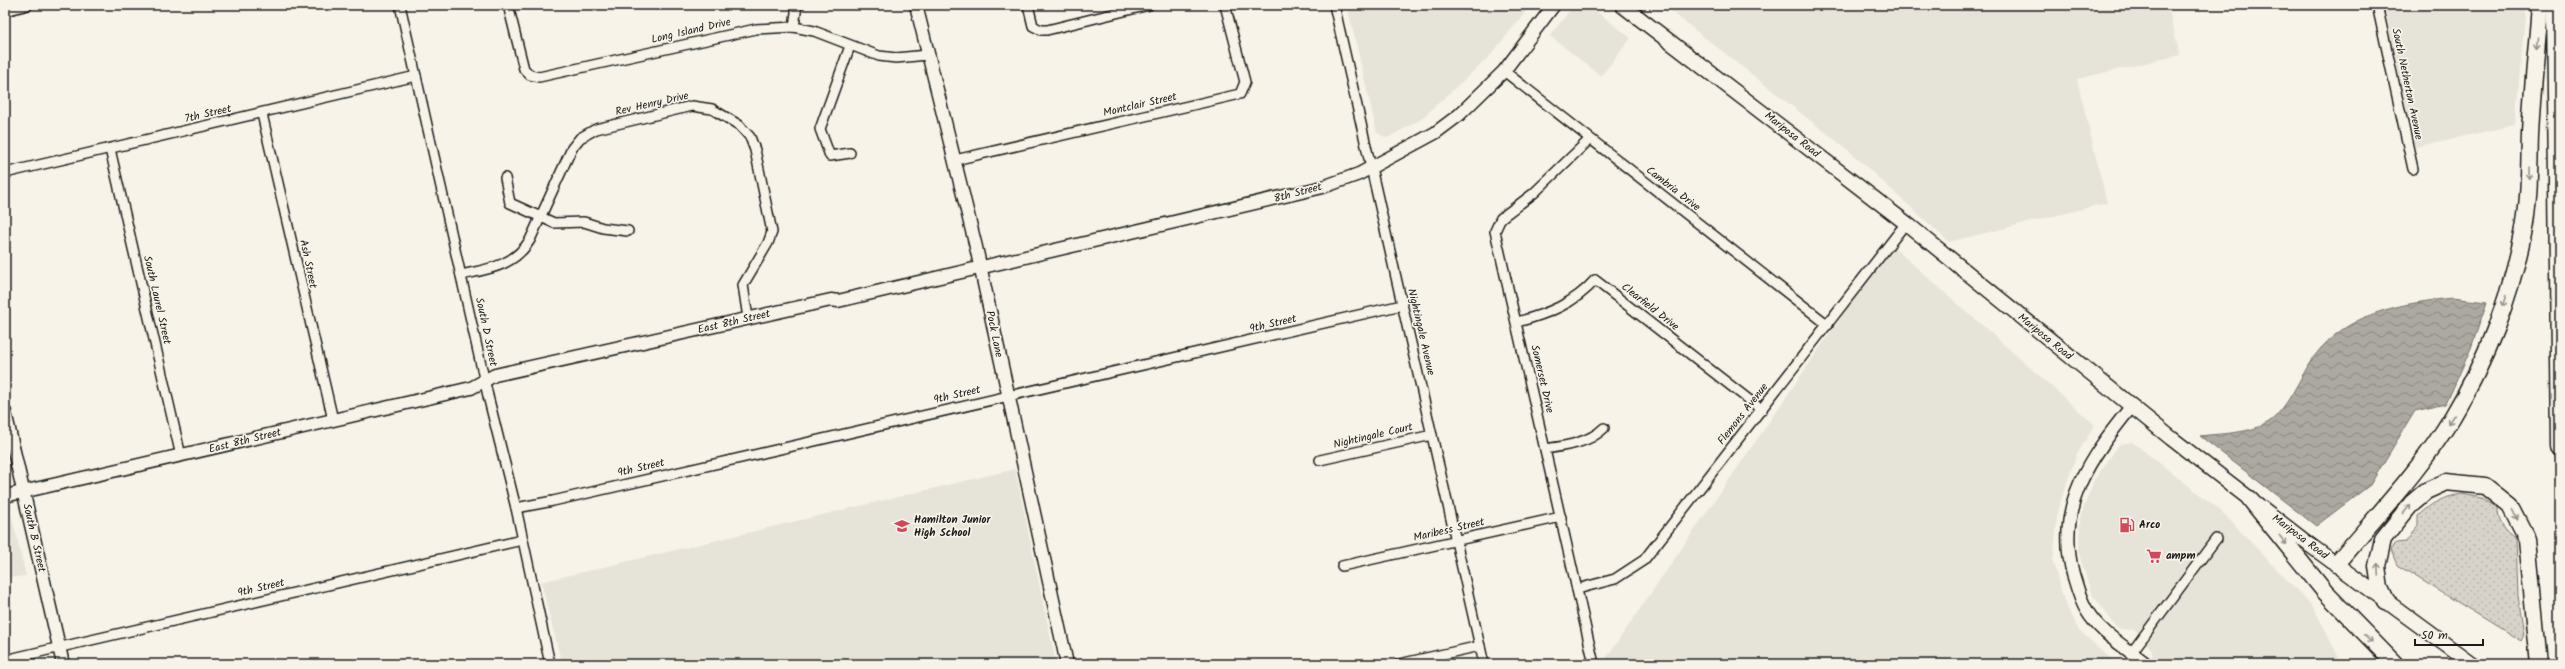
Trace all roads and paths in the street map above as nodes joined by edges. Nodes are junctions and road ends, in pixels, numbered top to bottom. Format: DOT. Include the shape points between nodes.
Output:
graph roads {
  1 [pos="28,5"];
  2 [pos="400,5"];
  3 [pos="508,5"];
  4 [pos="797,5"];
  5 [pos="916,5"];
  6 [pos="1028,5"];
  7 [pos="1149,5"];
  8 [pos="1225,5"];
  9 [pos="1334,5"];
  10 [pos="1554,5"];
  11 [pos="1622,5"];
  12 [pos="2377,5"];
  13 [pos="2540,5"];
  14 [pos="2555,5"];
  15 [pos="5,10"];
  16 [pos="794,27"];
  17 [pos="850,46"];
  18 [pos="927,55"];
  19 [pos="1504,71"];
  20 [pos="416,76"];
  21 [pos="262,114"];
  22 [pos="1590,139"];
  23 [pos="110,149"];
  24 [pos="850,153"];
  25 [pos="954,160"];
  26 [pos="1371,167"];
  27 [pos="2414,169"];
  28 [pos="5,173"];
  29 [pos="505,178"];
  30 [pos="540,218"];
  31 [pos="1906,223"];
  32 [pos="628,231"];
  33 [pos="980,268"];
  34 [pos="461,275"];
  35 [pos="1402,305"];
  36 [pos="748,318"];
  37 [pos="1517,322"];
  38 [pos="1828,325"];
  39 [pos="486,380"];
  40 [pos="1007,396"];
  41 [pos="2132,407"];
  42 [pos="1762,410"];
  43 [pos="5,412"];
  44 [pos="333,420"];
  45 [pos="1604,428"];
  46 [pos="1432,435"];
  47 [pos="2560,447"];
  48 [pos="1546,449"];
  49 [pos="181,456"];
  50 [pos="1320,460"];
  51 [pos="24,492"];
  52 [pos="5,496"];
  53 [pos="2250,499"];
  54 [pos="516,508"];
  55 [pos="1560,517"];
  56 [pos="2216,539"];
  57 [pos="522,540"];
  58 [pos="1456,540"];
  59 [pos="2336,564"];
  60 [pos="1342,566"];
  61 [pos="1577,589"];
  62 [pos="2386,601"];
  63 [pos="1480,646"];
  64 [pos="59,647"];
  65 [pos="2132,652"];
  66 [pos="5,660"];
  67 [pos="63,664"];
  68 [pos="550,664"];
  69 [pos="1066,664"];
  70 [pos="1399,664"];
  71 [pos="1484,664"];
  72 [pos="1594,664"];
  73 [pos="2146,664"];
  74 [pos="2395,664"];
  75 [pos="2472,664"];
  76 [pos="2539,664"];
  1 -- 15 [label="street"];
  2 -- 20 [label="street, South D Street"];
  3 -- 16 [label="street, Long Island Drive" via="521,62 530,75 549,76 756,29"];
  4 -- 16 [label="street"];
  5 -- 18 [label="street, Pock Lane"];
  6 -- 7 [label="street" via="1033,26 1040,30"];
  8 -- 25 [label="street, Montclair Street" via="1245,82 1240,94"];
  9 -- 26 [label="street, Nightingale Avenue"];
  10 -- 19 [label="street, 8th Street"];
  11 -- 31 [label="main road, Mariposa Road"];
  12 -- 27 [label="street, South Netherton Avenue"];
  13 -- 59 [label="highway, one-way" via="2524,233 2504,302 2476,374 2452,417 2418,465"];
  14 -- 47 [label="highway"];
  16 -- 17 [label="street, Long Island Drive" via="814,31"];
  17 -- 18 [label="street, Long Island Drive" via="879,56 896,58"];
  17 -- 24 [label="street" via="820,129 830,156"];
  18 -- 25 [label="street, Pock Lane"];
  19 -- 22 [label="street, Cambria Drive"];
  19 -- 26 [label="street, 8th Street" via="1459,115 1435,133"];
  20 -- 21 [label="street, 7th Street"];
  20 -- 34 [label="street, South D Street"];
  21 -- 23 [label="street, 7th Street"];
  21 -- 44 [label="street, Ash Street"];
  22 -- 37 [label="street, Somerset Drive" via="1534,193 1501,218 1496,226 1496,236"];
  22 -- 38 [label="street, Cambria Drive"];
  23 -- 28 [label="street, 7th Street"];
  23 -- 49 [label="street, South Laurel Street"];
  25 -- 33 [label="street, Pock Lane"];
  26 -- 33 [label="street, 8th Street" via="1359,174 1299,194"];
  26 -- 35 [label="street, Nightingale Avenue"];
  29 -- 30 [label="street" via="510,203"];
  30 -- 32 [label="street" via="554,223 584,222 603,228"];
  30 -- 34 [label="street, Rev Henry Drive" via="530,240 519,255 495,268"];
  30 -- 36 [label="street, Rev Henry Drive" via="572,148 586,133 692,106 712,109 739,125 750,137 771,224 768,243 743,285"];
  31 -- 38 [label="street, Flemons Avenue"];
  31 -- 41 [label="main road, Mariposa Road"];
  33 -- 36 [label="street, East 8th Street" via="838,301 831,300"];
  33 -- 40 [label="street, Pock Lane"];
  34 -- 39 [label="street, South D Street"];
  35 -- 40 [label="street, 9th Street"];
  35 -- 46 [label="street, Nightingale Avenue"];
  36 -- 39 [label="street, East 8th Street"];
  37 -- 42 [label="street, Clearfield Drive" via="1552,312 1566,305 1595,280"];
  37 -- 48 [label="street, Somerset Drive"];
  38 -- 42 [label="street, Flemons Avenue"];
  39 -- 44 [label="street, East 8th Street" via="464,390"];
  39 -- 54 [label="street, South D Street"];
  40 -- 54 [label="street, 9th Street"];
  40 -- 69 [label="street, Pock Lane"];
  41 -- 53 [label="main road, Mariposa Road"];
  41 -- 65 [label="street" via="2087,466 2073,499 2067,526 2070,560 2078,593 2088,612 2099,625"];
  42 -- 61 [label="street, Flemons Avenue" via="1644,560 1615,579"];
  43 -- 51 [label="street, South B Street"];
  44 -- 49 [label="street, East 8th Street"];
  45 -- 48 [label="street" via="1598,434 1573,445"];
  46 -- 50 [label="street, Nightingale Court"];
  46 -- 58 [label="street, Nightingale Avenue"];
  48 -- 55 [label="street, Somerset Drive"];
  49 -- 51 [label="street, East 8th Street"];
  51 -- 52 [label="street, East 8th Street"];
  51 -- 64 [label="street, South B Street"];
  53 -- 59 [label="main road, Mariposa Road"];
  53 -- 74 [label="highway, one-way" via="2325,592"];
  54 -- 57 [label="street, South D Street"];
  55 -- 58 [label="street, Maribess Street"];
  55 -- 61 [label="street, Somerset Drive"];
  56 -- 65 [label="street"];
  57 -- 64 [label="street, 9th Street"];
  57 -- 68 [label="street, South D Street"];
  58 -- 60 [label="street, Maribess Street"];
  58 -- 63 [label="street, Nightingale Avenue"];
  59 -- 62 [label="main road, Mariposa Road"];
  61 -- 72 [label="street, Somerset Drive"];
  62 -- 75 [label="main road, Mariposa Road"];
  62 -- 76 [label="highway, one-way" via="2380,588 2377,566 2383,540 2412,502 2426,491 2446,482 2485,486 2510,506 2527,540"];
  63 -- 70 [label="street"];
  63 -- 71 [label="street, Nightingale Avenue"];
  64 -- 66 [label="street, 9th Street"];
  64 -- 67 [label="street, South B Street"];
  65 -- 73 [label="street"];
}
